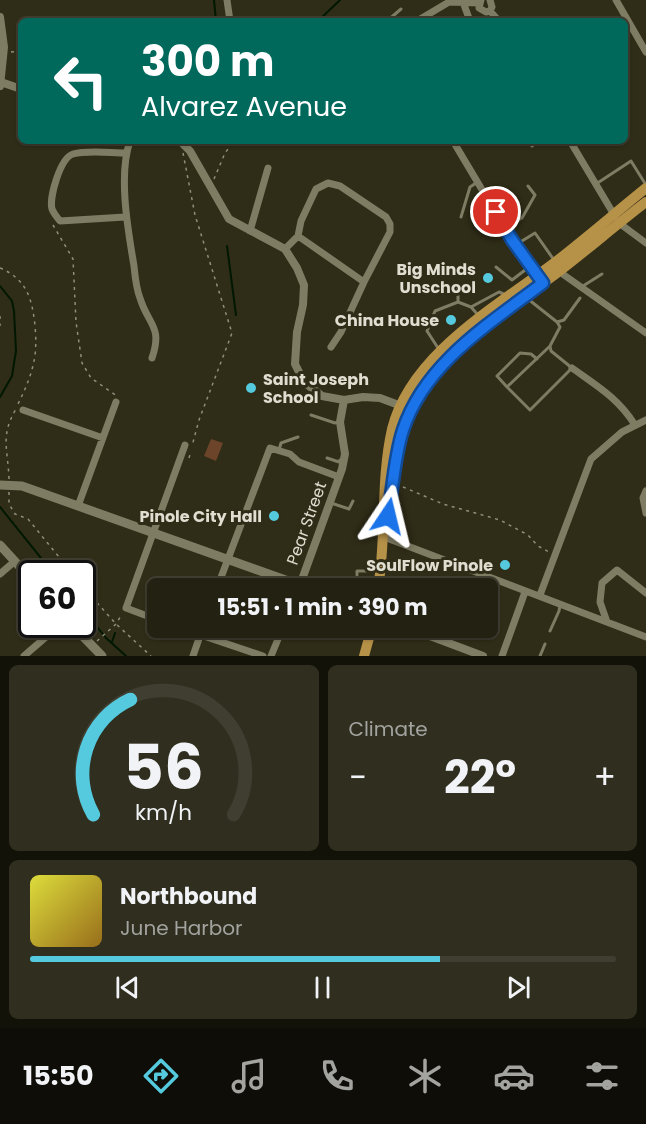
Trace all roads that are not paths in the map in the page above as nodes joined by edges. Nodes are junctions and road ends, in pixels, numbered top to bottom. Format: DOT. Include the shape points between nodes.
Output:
graph roads {
  1 [pos="227,0"];
  2 [pos="490,0"];
  3 [pos="616,0"];
  4 [pos="463,2"];
  5 [pos="479,2"];
  6 [pos="401,9"];
  7 [pos="490,11"];
  8 [pos="0,17"];
  9 [pos="230,18"];
  10 [pos="390,18"];
  11 [pos="421,18"];
  12 [pos="469,18"];
  13 [pos="496,18"];
  14 [pos="626,18"];
  15 [pos="628,21"];
  16 [pos="646,52"];
  17 [pos="0,83"];
  18 [pos="18,87"];
  19 [pos="129,144"];
  20 [pos="183,144"];
  21 [pos="455,144"];
  22 [pos="534,144"];
  23 [pos="573,144"];
  24 [pos="532,146"];
  25 [pos="126,153"];
  26 [pos="268,168"];
  27 [pos="478,182"];
  28 [pos="596,184"];
  29 [pos="528,186"];
  30 [pos="646,187"];
  31 [pos="646,202"];
  32 [pos="125,217"];
  33 [pos="461,217"];
  34 [pos="616,219"];
  35 [pos="505,227"];
  36 [pos="250,231"];
  37 [pos="298,236"];
  38 [pos="646,243"];
  39 [pos="516,245"];
  40 [pos="285,249"];
  41 [pos="557,266"];
  42 [pos="496,267"];
  43 [pos="602,274"];
  44 [pos="537,275"];
  45 [pos="364,282"];
  46 [pos="458,284"];
  47 [pos="581,287"];
  48 [pos="508,295"];
  49 [pos="526,296"];
  50 [pos="580,298"];
  51 [pos="458,302"];
  52 [pos="471,307"];
  53 [pos="483,321"];
  54 [pos="557,322"];
  55 [pos="646,333"];
  56 [pos="550,346"];
  57 [pos="331,347"];
  58 [pos="440,351"];
  59 [pos="152,358"];
  60 [pos="537,359"];
  61 [pos="572,368"];
  62 [pos="507,387"];
  63 [pos="344,400"];
  64 [pos="116,402"];
  65 [pos="405,408"];
  66 [pos="23,410"];
  67 [pos="311,415"];
  68 [pos="646,420"];
  69 [pos="340,422"];
  70 [pos="634,425"];
  71 [pos="298,437"];
  72 [pos="103,438"];
  73 [pos="185,445"];
  74 [pos="279,450"];
  75 [pos="345,454"];
  76 [pos="327,458"];
  77 [pos="341,473"];
  78 [pos="5,485"];
  79 [pos="646,491"];
  80 [pos="353,501"];
  81 [pos="330,502"];
  82 [pos="78,506"];
  83 [pos="646,513"];
  84 [pos="153,532"];
  85 [pos="384,537"];
  86 [pos="0,545"];
  87 [pos="227,560"];
  88 [pos="15,561"];
  89 [pos="18,564"];
  90 [pos="381,571"];
  91 [pos="0,574"];
  92 [pos="357,575"];
  93 [pos="221,578"];
  94 [pos="277,578"];
  95 [pos="305,578"];
  96 [pos="380,578"];
  97 [pos="525,592"];
  98 [pos="646,593"];
  99 [pos="540,595"];
  100 [pos="560,603"];
  101 [pos="147,616"];
  102 [pos="607,622"];
  103 [pos="550,631"];
  104 [pos="646,637"];
  105 [pos="45,638"];
  106 [pos="84,638"];
  107 [pos="199,638"];
  108 [pos="206,638"];
  109 [pos="278,638"];
  110 [pos="366,638"];
  111 [pos="435,638"];
  112 [pos="545,644"];
  113 [pos="24,656"];
  114 [pos="102,656"];
  115 [pos="193,656"];
  116 [pos="263,656"];
  117 [pos="271,656"];
  118 [pos="364,656"];
  119 [pos="483,656"];
  120 [pos="502,656"];
  121 [pos="540,656"];
  1 -- 9 [label="street"];
  2 -- 7 [label="street"];
  3 -- 14 [label="street"];
  4 -- 5 [label="street"];
  4 -- 11 [label="street" via="437,5"];
  4 -- 12 [label="street"];
  5 -- 7 [label="street" via="482,11"];
  6 -- 10 [label="lane"];
  7 -- 13 [label="street"];
  8 -- 17 [label="street" via="4,52"];
  15 -- 16 [label="street"];
  17 -- 18 [label="street"];
  19 -- 25 [label="street"];
  20 -- 36 [label="street" via="229,219"];
  21 -- 27 [label="street"];
  22 -- 24 [label="lane"];
  23 -- 28 [label="street"];
  25 -- 32 [label="street"];
  25 -- 32 [label="street" via="72,154 59,171 51,207 60,221"];
  26 -- 36 [label="street"];
  27 -- 33 [label="lane" via="470,187"];
  27 -- 35 [label="street"];
  28 -- 30 [label="lane" via="631,161"];
  28 -- 34 [label="street"];
  29 -- 35 [label="lane" via="536,195 522,218"];
  30 -- 34 [label="main road"];
  31 -- 34 [label="main road"];
  32 -- 59 [label="street" via="140,299 158,342"];
  34 -- 38 [label="street"];
  34 -- 41 [label="main road"];
  35 -- 39 [label="street"];
  36 -- 40 [label="street"];
  37 -- 40 [label="street"];
  37 -- 45 [label="street"];
  37 -- 45 [label="street" via="316,189 328,183 340,186 386,218 390,232"];
  39 -- 41 [label="lane" via="535,233"];
  39 -- 44 [label="street"];
  40 -- 63 [label="street" via="304,285 295,364 312,390"];
  41 -- 44 [label="main road"];
  41 -- 47 [label="street"];
  42 -- 44 [label="lane" via="512,280"];
  43 -- 47 [label="lane"];
  44 -- 48 [label="main road"];
  44 -- 49 [label="main road"];
  45 -- 57 [label="street"];
  46 -- 51 [label="lane"];
  47 -- 55 [label="street"];
  48 -- 52 [label="lane" via="499,292"];
  48 -- 53 [label="main road"];
  49 -- 53 [label="main road"];
  49 -- 54 [label="lane"];
  50 -- 54 [label="lane" via="564,320"];
  51 -- 52 [label="lane"];
  51 -- 58 [label="lane" via="435,311 427,331"];
  52 -- 53 [label="lane"];
  53 -- 58 [label="main road"];
  53 -- 65 [label="main road"];
  54 -- 56 [label="lane" via="560,327"];
  56 -- 60 [label="lane"];
  56 -- 61 [label="lane"];
  58 -- 65 [label="main road" via="412,385"];
  60 -- 62 [label="lane"];
  60 -- 62 [label="lane" via="520,353 497,376"];
  61 -- 62 [label="lane" via="530,410"];
  61 -- 70 [label="street" via="623,407"];
  63 -- 65 [label="street" via="380,398"];
  63 -- 69 [label="street"];
  64 -- 72 [label="street"];
  65 -- 85 [label="main road"];
  65 -- 85 [label="main road" via="393,427 388,451"];
  66 -- 72 [label="street"];
  67 -- 69 [label="lane"];
  68 -- 70 [label="street"];
  69 -- 75 [label="street"];
  70 -- 99 [label="street" via="591,459"];
  71 -- 74 [label="lane" via="281,443"];
  72 -- 82 [label="street"];
  73 -- 84 [label="street"];
  74 -- 77 [label="street" via="299,462"];
  74 -- 87 [label="street" via="270,448"];
  75 -- 76 [label="lane" via="339,462"];
  75 -- 77 [label="street, Pear Street"];
  77 -- 81 [label="street, Pear Street"];
  78 -- 82 [label="main road" via="22,486"];
  79 -- 83 [label="street"];
  80 -- 81 [label="lane" via="350,509"];
  81 -- 95 [label="street, Pear Street"];
  82 -- 84 [label="main road"];
  84 -- 87 [label="main road"];
  84 -- 101 [label="street" via="126,608"];
  85 -- 90 [label="main road"];
  85 -- 97 [label="street"];
  86 -- 88 [label="main road"];
  87 -- 93 [label="street"];
  87 -- 94 [label="main road"];
  88 -- 89 [label="main road"];
  88 -- 91 [label="street"];
  90 -- 92 [label="lane" via="357,571"];
  90 -- 96 [label="main road"];
  97 -- 99 [label="street"];
  97 -- 120 [label="street"];
  98 -- 102 [label="street" via="617,570 602,583 600,602"];
  99 -- 100 [label="street"];
  100 -- 102 [label="street"];
  100 -- 103 [label="lane"];
  102 -- 104 [label="street"];
  105 -- 113 [label="street"];
  106 -- 114 [label="main road"];
  107 -- 115 [label="street"];
  108 -- 116 [label="street"];
  109 -- 117 [label="street"];
  110 -- 118 [label="main road"];
  111 -- 119 [label="street"];
  112 -- 121 [label="lane"];
}
